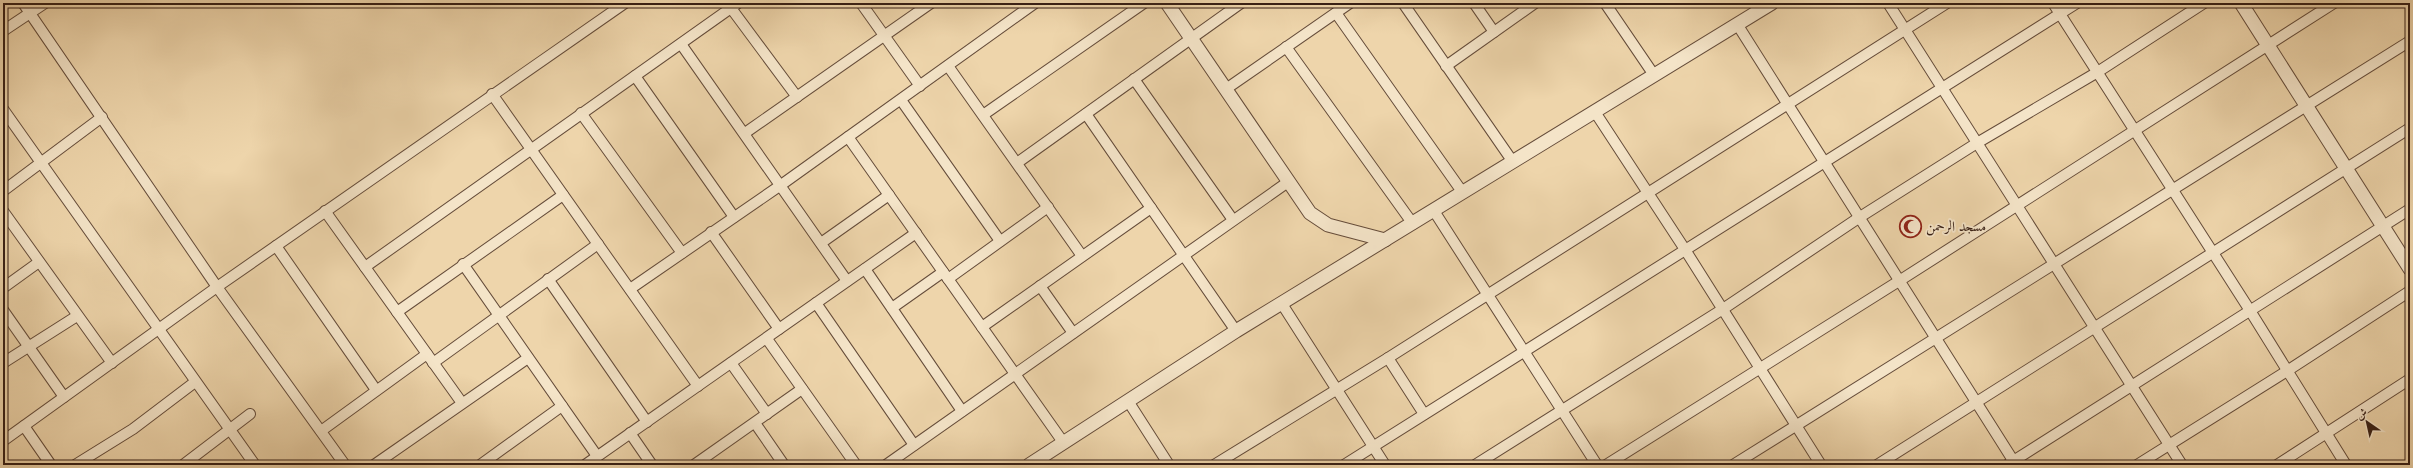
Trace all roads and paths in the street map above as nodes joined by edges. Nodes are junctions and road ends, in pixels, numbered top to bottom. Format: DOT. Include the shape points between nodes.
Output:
graph roads {
  1 [pos="23,3"];
  2 [pos="45,3"];
  3 [pos="625,3"];
  4 [pos="862,3"];
  5 [pos="931,3"];
  6 [pos="1035,3"];
  7 [pos="1144,3"];
  8 [pos="1167,3"];
  9 [pos="1241,3"];
  10 [pos="1350,3"];
  11 [pos="1403,3"];
  12 [pos="1474,3"];
  13 [pos="1535,3"];
  14 [pos="1605,3"];
  15 [pos="1772,3"];
  16 [pos="1888,3"];
  17 [pos="1947,3"];
  18 [pos="2053,3"];
  19 [pos="2077,3"];
  20 [pos="2204,3"];
  21 [pos="2241,3"];
  22 [pos="2334,3"];
  23 [pos="733,5"];
  24 [pos="30,13"];
  25 [pos="1336,13"];
  26 [pos="2060,14"];
  27 [pos="1737,24"];
  28 [pos="1905,30"];
  29 [pos="3,31"];
  30 [pos="1494,32"];
  31 [pos="884,36"];
  32 [pos="1191,38"];
  33 [pos="2410,41"];
  34 [pos="681,44"];
  35 [pos="2268,44"];
  36 [pos="1286,47"];
  37 [pos="948,66"];
  38 [pos="1446,66"];
  39 [pos="2096,73"];
  40 [pos="1654,75"];
  41 [pos="634,76"];
  42 [pos="1134,79"];
  43 [pos="920,86"];
  44 [pos="1941,88"];
  45 [pos="1226,89"];
  46 [pos="492,94"];
  47 [pos="797,97"];
  48 [pos="901,100"];
  49 [pos="1788,104"];
  50 [pos="2307,106"];
  51 [pos="1594,112"];
  52 [pos="4,113"];
  53 [pos="581,113"];
  54 [pos="1086,114"];
  55 [pos="983,115"];
  56 [pos="102,117"];
  57 [pos="2410,128"];
  58 [pos="2134,131"];
  59 [pos="745,133"];
  60 [pos="848,137"];
  61 [pos="1977,143"];
  62 [pos="530,148"];
  63 [pos="1824,161"];
  64 [pos="40,162"];
  65 [pos="1513,162"];
  66 [pos="1017,163"];
  67 [pos="2347,168"];
  68 [pos="1288,182"];
  69 [pos="781,185"];
  70 [pos="2171,190"];
  71 [pos="3,191"];
  72 [pos="1647,192"];
  73 [pos="1463,193"];
  74 [pos="563,195"];
  75 [pos="889,195"];
  76 [pos="2017,205"];
  77 [pos="1048,207"];
  78 [pos="1151,208"];
  79 [pos="2410,209"];
  80 [pos="3,211"];
  81 [pos="325,211"];
  82 [pos="1434,211"];
  83 [pos="734,217"];
  84 [pos="1860,217"];
  85 [pos="1233,220"];
  86 [pos="1412,224"];
  87 [pos="2383,227"];
  88 [pos="711,232"];
  89 [pos="916,233"];
  90 [pos="1385,240"];
  91 [pos="1000,241"];
  92 [pos="821,243"];
  93 [pos="598,244"];
  94 [pos="276,246"];
  95 [pos="1684,248"];
  96 [pos="2212,252"];
  97 [pos="682,253"];
  98 [pos="1184,255"];
  99 [pos="1082,256"];
  100 [pos="39,262"];
  101 [pos="463,264"];
  102 [pos="2056,266"];
  103 [pos="365,267"];
  104 [pos="865,269"];
  105 [pos="2410,269"];
  106 [pos="945,275"];
  107 [pos="548,279"];
  108 [pos="848,281"];
  109 [pos="1899,281"];
  110 [pos="1040,286"];
  111 [pos="217,287"];
  112 [pos="3,288"];
  113 [pos="630,289"];
  114 [pos="2410,291"];
  115 [pos="1488,294"];
  116 [pos="816,304"];
  117 [pos="1282,304"];
  118 [pos="892,308"];
  119 [pos="1723,309"];
  120 [pos="3,310"];
  121 [pos="2249,310"];
  122 [pos="397,312"];
  123 [pos="498,314"];
  124 [pos="77,316"];
  125 [pos="982,327"];
  126 [pos="2094,327"];
  127 [pos="158,329"];
  128 [pos="779,329"];
  129 [pos="1236,331"];
  130 [pos="1073,333"];
  131 [pos="767,339"];
  132 [pos="1936,339"];
  133 [pos="29,346"];
  134 [pos="1525,351"];
  135 [pos="430,358"];
  136 [pos="528,358"];
  137 [pos="1388,358"];
  138 [pos="3,363"];
  139 [pos="112,363"];
  140 [pos="730,363"];
  141 [pos="1760,368"];
  142 [pos="2287,371"];
  143 [pos="1014,374"];
  144 [pos="2410,379"];
  145 [pos="195,382"];
  146 [pos="698,386"];
  147 [pos="2131,386"];
  148 [pos="802,389"];
  149 [pos="376,390"];
  150 [pos="1336,390"];
  151 [pos="64,397"];
  152 [pos="1128,401"];
  153 [pos="1975,402"];
  154 [pos="462,404"];
  155 [pos="562,406"];
  156 [pos="1563,410"];
  157 [pos="962,411"];
  158 [pos="250,414"];
  159 [pos="767,414"];
  160 [pos="1424,414"];
  161 [pos="647,422"];
  162 [pos="755,423"];
  163 [pos="24,426"];
  164 [pos="1795,426"];
  165 [pos="230,431"];
  166 [pos="321,431"];
  167 [pos="2327,433"];
  168 [pos="630,434"];
  169 [pos="3,441"];
  170 [pos="1063,442"];
  171 [pos="2169,444"];
  172 [pos="914,445"];
  173 [pos="1373,447"];
  174 [pos="597,456"];
  175 [pos="492,462"];
  176 [pos="2013,464"];
  177 [pos="51,465"];
  178 [pos="75,465"];
  179 [pos="183,465"];
  180 [pos="255,465"];
  181 [pos="345,465"];
  182 [pos="374,465"];
  183 [pos="480,465"];
  184 [pos="585,465"];
  185 [pos="652,465"];
  186 [pos="694,465"];
  187 [pos="784,465"];
  188 [pos="856,465"];
  189 [pos="886,465"];
  190 [pos="1029,465"];
  191 [pos="1169,465"];
  192 [pos="1214,465"];
  193 [pos="1344,465"];
  194 [pos="1385,465"];
  195 [pos="1475,465"];
  196 [pos="1597,465"];
  197 [pos="1606,465"];
  198 [pos="1733,465"];
  199 [pos="1821,465"];
  200 [pos="1876,465"];
  201 [pos="2137,465"];
  202 [pos="2182,465"];
  203 [pos="2277,465"];
  204 [pos="2346,465"];
  1 -- 24 [label="street"];
  2 -- 24 [label="street"];
  3 -- 46 [label="street"];
  4 -- 31 [label="street"];
  5 -- 31 [label="street"];
  6 -- 37 [label="street"];
  7 -- 55 [label="street"];
  8 -- 32 [label="street"];
  9 -- 32 [label="street"];
  10 -- 25 [label="street"];
  11 -- 38 [label="street"];
  12 -- 30 [label="street"];
  13 -- 30 [label="street"];
  14 -- 40 [label="street"];
  15 -- 27 [label="street"];
  16 -- 28 [label="street"];
  17 -- 28 [label="street"];
  18 -- 26 [label="street"];
  19 -- 26 [label="street"];
  20 -- 39 [label="street"];
  21 -- 35 [label="street"];
  22 -- 35 [label="street"];
  23 -- 34 [label="street"];
  23 -- 47 [label="street"];
  24 -- 29 [label="street"];
  24 -- 56 [label="street"];
  25 -- 36 [label="street"];
  25 -- 73 [label="street"];
  26 -- 39 [label="street"];
  26 -- 44 [label="street"];
  27 -- 40 [label="street"];
  27 -- 49 [label="street"];
  28 -- 44 [label="street"];
  28 -- 49 [label="street"];
  30 -- 38 [label="street"];
  31 -- 43 [label="street"];
  31 -- 47 [label="street"];
  32 -- 42 [label="street"];
  32 -- 45 [label="street"];
  33 -- 50 [label="street"];
  34 -- 41 [label="street"];
  34 -- 59 [label="street"];
  35 -- 50 [label="street"];
  35 -- 58 [label="street"];
  36 -- 45 [label="street"];
  36 -- 86 [label="street"];
  37 -- 43 [label="street"];
  37 -- 55 [label="street"];
  38 -- 65 [label="street"];
  39 -- 58 [label="street"];
  39 -- 61 [label="street"];
  40 -- 51 [label="street"];
  41 -- 53 [label="street"];
  41 -- 83 [label="street"];
  42 -- 54 [label="street"];
  42 -- 85 [label="street"];
  43 -- 48 [label="street"];
  44 -- 61 [label="street"];
  44 -- 63 [label="street"];
  45 -- 68 [label="street"];
  46 -- 62 [label="street"];
  46 -- 81 [label="street"];
  47 -- 59 [label="street"];
  48 -- 60 [label="street"];
  48 -- 91 [label="street"];
  49 -- 63 [label="street"];
  49 -- 72 [label="street"];
  50 -- 67 [label="street"];
  50 -- 70 [label="street"];
  51 -- 65 [label="street"];
  51 -- 72 [label="street"];
  52 -- 64 [label="street"];
  53 -- 62 [label="street"];
  53 -- 97 [label="street"];
  54 -- 66 [label="street"];
  54 -- 78 [label="street"];
  55 -- 66 [label="street"];
  56 -- 64 [label="street"];
  56 -- 111 [label="street"];
  57 -- 67 [label="street"];
  58 -- 70 [label="street"];
  58 -- 76 [label="street"];
  59 -- 69 [label="street"];
  60 -- 69 [label="street"];
  60 -- 75 [label="street"];
  61 -- 76 [label="street"];
  61 -- 84 [label="street"];
  62 -- 74 [label="street"];
  62 -- 103 [label="street"];
  63 -- 84 [label="street"];
  63 -- 95 [label="street"];
  64 -- 71 [label="street"];
  64 -- 127 [label="street"];
  65 -- 73 [label="street"];
  66 -- 77 [label="street"];
  67 -- 87 [label="street"];
  67 -- 96 [label="street"];
  68 -- 85 [label="street"];
  68 -- 90 [label="street" via="1317,220"];
  69 -- 83 [label="street"];
  69 -- 92 [label="street"];
  70 -- 96 [label="street"];
  70 -- 102 [label="street"];
  72 -- 95 [label="street"];
  72 -- 115 [label="street"];
  73 -- 82 [label="street"];
  74 -- 93 [label="street"];
  74 -- 101 [label="street"];
  75 -- 89 [label="street"];
  75 -- 92 [label="street"];
  76 -- 102 [label="street"];
  76 -- 109 [label="street"];
  77 -- 91 [label="street"];
  77 -- 99 [label="street"];
  78 -- 98 [label="street"];
  78 -- 99 [label="street"];
  79 -- 87 [label="street"];
  80 -- 100 [label="street"];
  81 -- 94 [label="street"];
  81 -- 103 [label="street"];
  82 -- 86 [label="street"];
  82 -- 115 [label="street"];
  83 -- 88 [label="street"];
  84 -- 109 [label="street"];
  84 -- 119 [label="street"];
  85 -- 98 [label="street"];
  86 -- 90 [label="street"];
  87 -- 105 [label="street"];
  87 -- 121 [label="street"];
  88 -- 97 [label="street"];
  88 -- 128 [label="street"];
  89 -- 104 [label="street"];
  89 -- 106 [label="street"];
  90 -- 117 [label="street"];
  91 -- 106 [label="street"];
  92 -- 108 [label="street"];
  93 -- 107 [label="street"];
  93 -- 113 [label="street"];
  94 -- 111 [label="street"];
  94 -- 149 [label="street"];
  95 -- 119 [label="street"];
  95 -- 134 [label="street"];
  96 -- 121 [label="street"];
  96 -- 126 [label="street"];
  97 -- 113 [label="street"];
  98 -- 129 [label="street"];
  98 -- 130 [label="street"];
  99 -- 110 [label="street"];
  100 -- 112 [label="street"];
  100 -- 124 [label="street"];
  101 -- 122 [label="street"];
  101 -- 123 [label="street"];
  102 -- 126 [label="street"];
  102 -- 132 [label="street"];
  103 -- 122 [label="street"];
  104 -- 108 [label="street"];
  104 -- 118 [label="street"];
  106 -- 118 [label="street"];
  106 -- 125 [label="street"];
  107 -- 123 [label="street"];
  107 -- 161 [label="street"];
  108 -- 116 [label="street"];
  109 -- 132 [label="street"];
  109 -- 141 [label="street"];
  110 -- 125 [label="street"];
  110 -- 130 [label="street"];
  111 -- 127 [label="street"];
  111 -- 166 [label="street"];
  113 -- 146 [label="street"];
  114 -- 142 [label="street"];
  115 -- 134 [label="street"];
  115 -- 137 [label="street"];
  116 -- 128 [label="street"];
  116 -- 172 [label="street"];
  117 -- 129 [label="street"];
  117 -- 150 [label="street"];
  118 -- 157 [label="street"];
  119 -- 141 [label="street"];
  119 -- 156 [label="street"];
  120 -- 133 [label="street"];
  121 -- 142 [label="street"];
  121 -- 147 [label="street"];
  122 -- 135 [label="street"];
  123 -- 135 [label="street"];
  123 -- 136 [label="street"];
  124 -- 133 [label="street"];
  124 -- 139 [label="street"];
  125 -- 143 [label="street"];
  126 -- 147 [label="street"];
  126 -- 153 [label="street"];
  127 -- 139 [label="street"];
  127 -- 145 [label="street"];
  128 -- 131 [label="street"];
  129 -- 152 [label="street"];
  130 -- 143 [label="street"];
  131 -- 140 [label="street"];
  131 -- 148 [label="street"];
  132 -- 153 [label="street"];
  132 -- 164 [label="street"];
  133 -- 138 [label="street"];
  133 -- 151 [label="street"];
  134 -- 156 [label="street"];
  134 -- 160 [label="street"];
  135 -- 149 [label="street"];
  135 -- 154 [label="street"];
  136 -- 154 [label="street"];
  136 -- 155 [label="street"];
  137 -- 150 [label="street"];
  137 -- 160 [label="street"];
  139 -- 151 [label="street"];
  140 -- 146 [label="street"];
  140 -- 159 [label="street"];
  141 -- 164 [label="street"];
  141 -- 197 [label="street"];
  142 -- 167 [label="street"];
  142 -- 171 [label="street"];
  143 -- 157 [label="street"];
  143 -- 170 [label="street"];
  144 -- 167 [label="street"];
  145 -- 165 [label="street"];
  145 -- 178 [label="street" via="133,429"];
  146 -- 161 [label="street"];
  147 -- 171 [label="street"];
  147 -- 176 [label="street"];
  148 -- 159 [label="street"];
  148 -- 188 [label="street"];
  149 -- 166 [label="street"];
  150 -- 173 [label="street"];
  150 -- 192 [label="street"];
  151 -- 163 [label="street"];
  152 -- 170 [label="street"];
  152 -- 191 [label="street"];
  153 -- 176 [label="street"];
  153 -- 200 [label="street"];
  154 -- 182 [label="street"];
  155 -- 174 [label="street"];
  155 -- 175 [label="street"];
  156 -- 195 [label="street"];
  156 -- 196 [label="street"];
  157 -- 172 [label="street"];
  158 -- 165 [label="street"];
  159 -- 162 [label="street"];
  160 -- 173 [label="street"];
  161 -- 168 [label="street"];
  162 -- 186 [label="street"];
  162 -- 187 [label="street"];
  163 -- 169 [label="street"];
  163 -- 177 [label="street"];
  164 -- 198 [label="street"];
  164 -- 199 [label="street"];
  165 -- 179 [label="street"];
  165 -- 180 [label="street"];
  166 -- 181 [label="street"];
  167 -- 203 [label="street"];
  167 -- 204 [label="street"];
  168 -- 174 [label="street"];
  168 -- 185 [label="street"];
  170 -- 190 [label="street"];
  171 -- 201 [label="street"];
  171 -- 202 [label="street"];
  172 -- 189 [label="street"];
  173 -- 193 [label="street"];
  173 -- 194 [label="street"];
  174 -- 184 [label="street"];
  175 -- 183 [label="street"];
}
